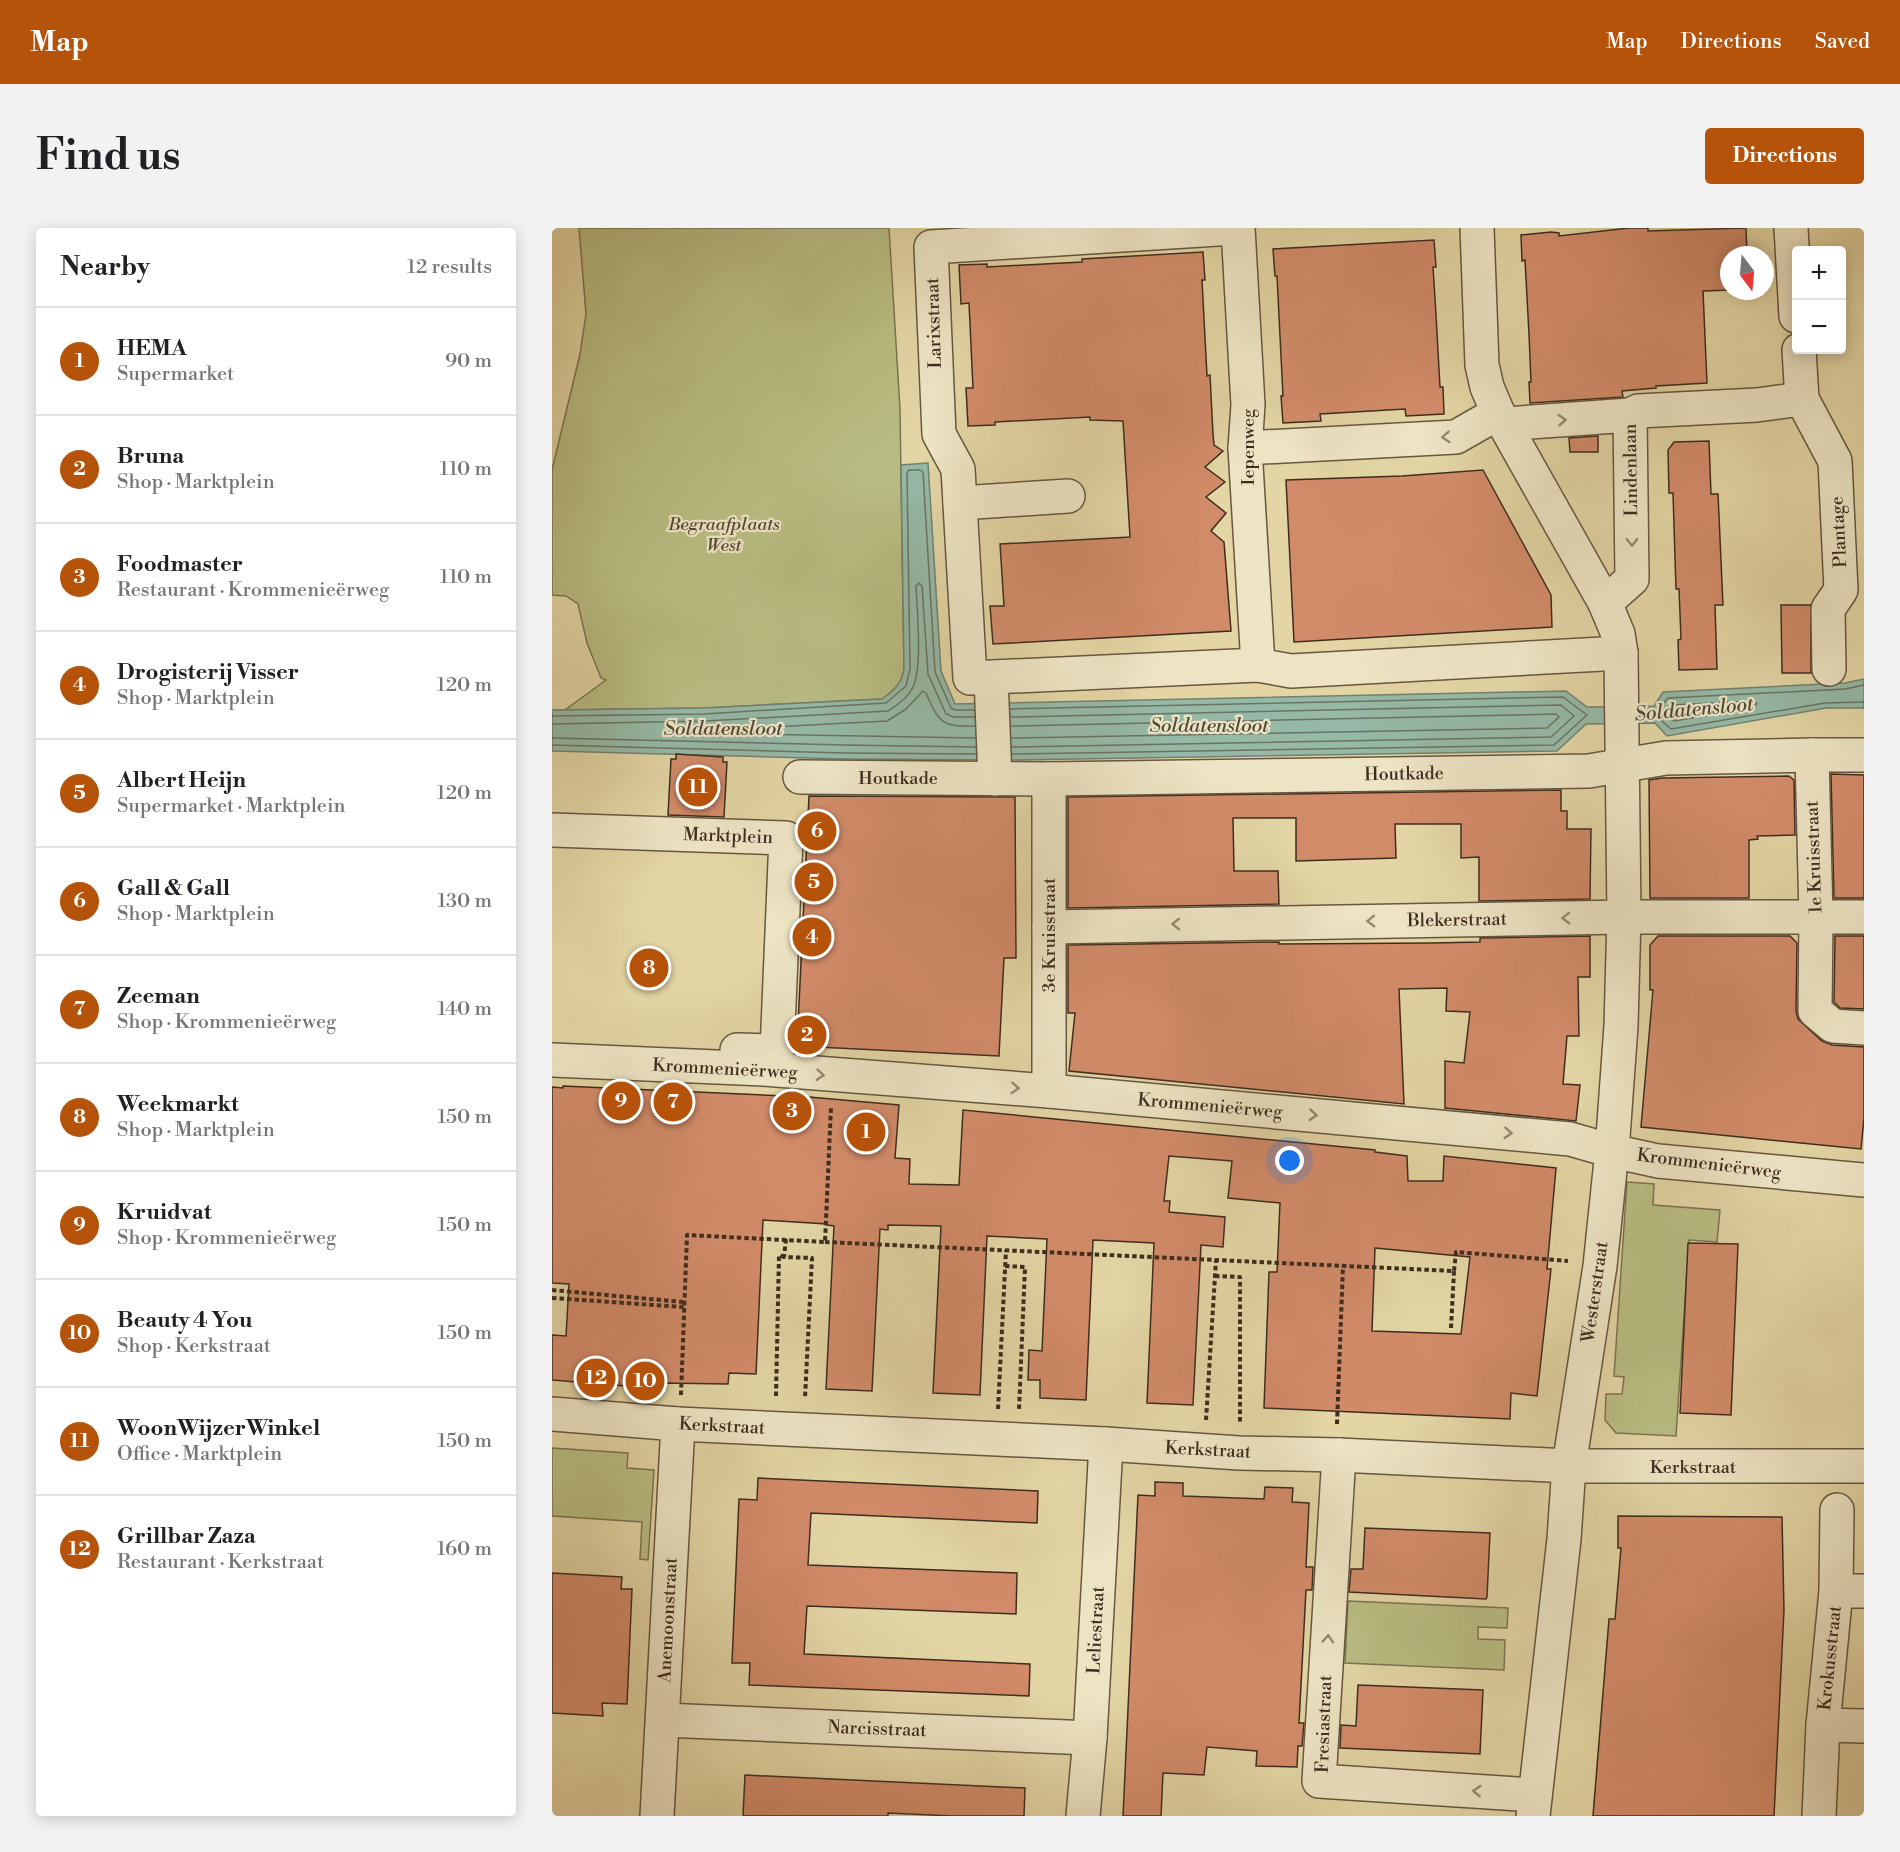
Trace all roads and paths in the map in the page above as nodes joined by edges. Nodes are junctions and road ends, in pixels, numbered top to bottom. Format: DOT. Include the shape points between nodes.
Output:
graph roads {
  1 [pos="1236,228"];
  2 [pos="1477,228"];
  3 [pos="1791,228"];
  4 [pos="1796,300"];
  5 [pos="1799,354"];
  6 [pos="1802,399"];
  7 [pos="1630,415"];
  8 [pos="1501,418"];
  9 [pos="1245,448"];
  10 [pos="1068,496"];
  11 [pos="960,503"];
  12 [pos="1605,603"];
  13 [pos="1621,654"];
  14 [pos="1258,665"];
  15 [pos="1829,669"];
  16 [pos="992,687"];
  17 [pos="1812,755"];
  18 [pos="1864,755"];
  19 [pos="1623,766"];
  20 [pos="995,770"];
  21 [pos="800,777"];
  22 [pos="1049,778"];
  23 [pos="552,830"];
  24 [pos="773,875"];
  25 [pos="1624,917"];
  26 [pos="1816,917"];
  27 [pos="1864,917"];
  28 [pos="1049,927"];
  29 [pos="1864,1028"];
  30 [pos="552,1044"];
  31 [pos="552,1060"];
  32 [pos="764,1060"];
  33 [pos="832,1076"];
  34 [pos="1049,1091"];
  35 [pos="1612,1151"];
  36 [pos="1864,1180"];
  37 [pos="786,1239"];
  38 [pos="825,1242"];
  39 [pos="1006,1250"];
  40 [pos="784,1257"];
  41 [pos="1216,1260"];
  42 [pos="1005,1266"];
  43 [pos="1343,1266"];
  44 [pos="1600,1266"];
  45 [pos="1454,1271"];
  46 [pos="1215,1276"];
  47 [pos="552,1290"];
  48 [pos="552,1298"];
  49 [pos="684,1304"];
  50 [pos="1451,1328"];
  51 [pos="552,1414"];
  52 [pos="678,1424"];
  53 [pos="789,1430"];
  54 [pos="1007,1440"];
  55 [pos="1106,1444"];
  56 [pos="1204,1451"];
  57 [pos="1239,1453"];
  58 [pos="1339,1455"];
  59 [pos="1569,1466"];
  60 [pos="1864,1466"];
  61 [pos="1837,1510"];
  62 [pos="1850,1591"];
  63 [pos="663,1719"];
  64 [pos="1823,1725"];
  65 [pos="1864,1726"];
  66 [pos="1090,1738"];
  67 [pos="1534,1805"];
  68 [pos="657,1816"];
  69 [pos="1083,1816"];
  70 [pos="1819,1816"];
  1 -- 9 [label="street, Iepenweg" via="1248,405"];
  1 -- 11 [label="street, Larixstraat" via="931,247 939,434 958,469"];
  2 -- 8 [label="street" via="1482,365"];
  3 -- 4 [label="street"];
  5 -- 6 [label="street, Plantage"];
  6 -- 7 [label="street" via="1638,411"];
  6 -- 15 [label="street, Plantage" via="1835,461 1842,590 1828,609"];
  8 -- 7 [label="street, Lindenlaan, one-way"];
  7 -- 12 [label="street, Lindenlaan, one-way" via="1632,579"];
  8 -- 9 [label="street, Lindenlaan, one-way" via="1456,436"];
  8 -- 12 [label="street"];
  9 -- 14 [label="street, Iepenweg"];
  10 -- 11 [label="street"];
  11 -- 16 [label="street, Larixstraat" via="970,678"];
  12 -- 13 [label="street" via="1618,634"];
  13 -- 14 [label="street" via="1291,671"];
  13 -- 19 [label="street"];
  14 -- 16 [label="street"];
  16 -- 20 [label="street"];
  17 -- 18 [label="street"];
  17 -- 19 [label="street, Houtkade" via="1666,758"];
  17 -- 26 [label="street, 1e Kruisstraat"];
  19 -- 22 [label="street, Houtkade" via="1577,771"];
  19 -- 25 [label="street, Westerstraat"];
  20 -- 21 [label="street, Houtkade"];
  20 -- 22 [label="street, Houtkade"];
  22 -- 28 [label="street, 3e Kruisstraat"];
  23 -- 32 [label="street, Marktplein" via="786,838 777,1051"];
  24 -- 32 [label="street, Marktplein"];
  25 -- 26 [label="street, Blekerstraat"];
  25 -- 28 [label="street, Blekerstraat, one-way"];
  25 -- 35 [label="street, Westerstraat"];
  26 -- 27 [label="street, Blekerstraat"];
  26 -- 29 [label="street, 1e Kruisstraat" via="1815,1011 1833,1026"];
  28 -- 34 [label="street, 3e Kruisstraat"];
  30 -- 32 [label="street"];
  31 -- 32 [label="street, Krommenieërweg"];
  32 -- 33 [label="street, Krommenieërweg, one-way"];
  33 -- 34 [label="street, Krommenieërweg, one-way"];
  33 -- 38 [label="path"];
  34 -- 35 [label="street, Krommenieërweg, one-way" via="1570,1139"];
  35 -- 36 [label="street, Krommenieërweg" via="1658,1161"];
  35 -- 44 [label="street, Westerstraat"];
  37 -- 38 [label="path"];
  37 -- 40 [label="path"];
  37 -- 49 [label="path" via="687,1235"];
  38 -- 39 [label="path"];
  39 -- 41 [label="path"];
  39 -- 42 [label="path"];
  40 -- 53 [label="path" via="779,1256"];
  40 -- 53 [label="path" via="812,1258"];
  41 -- 43 [label="path"];
  41 -- 46 [label="path"];
  42 -- 54 [label="path"];
  42 -- 54 [label="path" via="1025,1267"];
  43 -- 45 [label="path"];
  43 -- 58 [label="path"];
  44 -- 45 [label="path" via="1456,1252"];
  44 -- 59 [label="street, Westerstraat"];
  45 -- 50 [label="path"];
  46 -- 56 [label="path"];
  46 -- 57 [label="path" via="1240,1277"];
  47 -- 49 [label="path"];
  48 -- 49 [label="path"];
  49 -- 52 [label="path"];
  51 -- 52 [label="street, Kerkstraat"];
  52 -- 53 [label="street, Kerkstraat"];
  52 -- 63 [label="street, Anemoonstraat"];
  53 -- 54 [label="street, Kerkstraat"];
  54 -- 55 [label="street, Kerkstraat"];
  55 -- 56 [label="street, Kerkstraat"];
  55 -- 66 [label="street, Leliestraat"];
  56 -- 57 [label="street, Kerkstraat"];
  57 -- 58 [label="street, Kerkstraat"];
  58 -- 59 [label="street, Kerkstraat"];
  67 -- 58 [label="street, Fresiastraat, one-way" via="1319,1781"];
  59 -- 60 [label="street, Kerkstraat"];
  59 -- 67 [label="street, Westerstraat"];
  61 -- 62 [label="street, Krokusstraat"];
  62 -- 64 [label="street, Krokusstraat"];
  63 -- 66 [label="street, Narcisstraat"];
  63 -- 68 [label="street, Anemoonstraat"];
  64 -- 65 [label="street, Krokusstraat"];
  64 -- 70 [label="street, Krokusstraat"];
  66 -- 69 [label="street, Leliestraat"];
}
